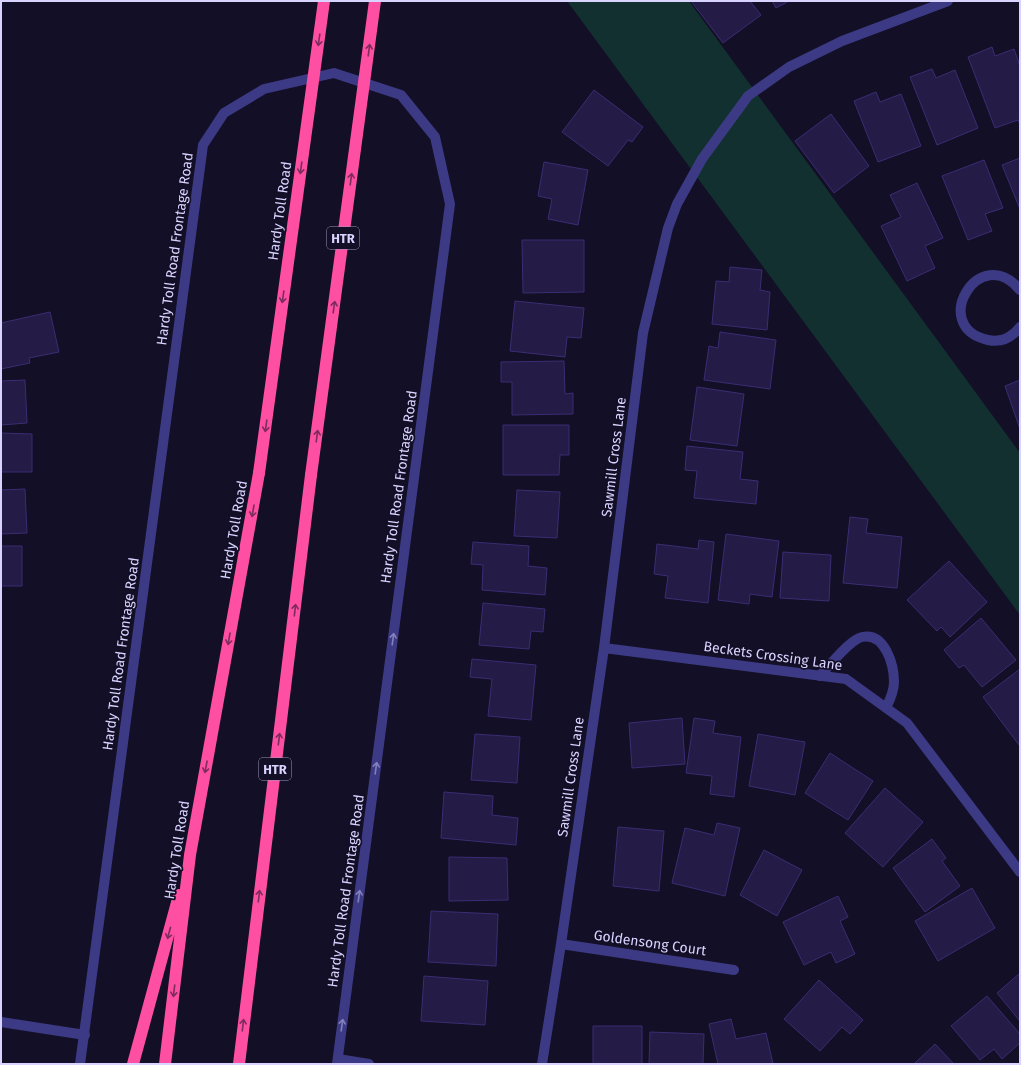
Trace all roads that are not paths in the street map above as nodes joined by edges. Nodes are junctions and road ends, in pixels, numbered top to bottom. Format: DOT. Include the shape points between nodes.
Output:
graph roads {
  1 [pos="324,1"];
  2 [pos="375,1"];
  3 [pos="948,1"];
  4 [pos="1020,290"];
  5 [pos="1020,327"];
  6 [pos="604,648"];
  7 [pos="819,676"];
  8 [pos="886,708"];
  9 [pos="190,855"];
  10 [pos="1020,872"];
  11 [pos="561,944"];
  12 [pos="734,970"];
  13 [pos="1,1022"];
  14 [pos="85,1036"];
  15 [pos="337,1062"];
  16 [pos="80,1064"];
  17 [pos="133,1064"];
  18 [pos="165,1064"];
  19 [pos="239,1064"];
  20 [pos="369,1064"];
  21 [pos="542,1064"];
  1 -- 9 [label="highway, Hardy Toll Road, one-way, bridge" via="260,473"];
  19 -- 2 [label="highway, HTR, one-way, bridge" via="311,475"];
  3 -- 6 [label="street, Sawmill Cross Lane" via="842,41 789,67 748,96 689,180 668,228 643,333"];
  4 -- 5 [label="street" via="1001,276 990,276 970,285 961,305 966,327 983,339 1003,340"];
  6 -- 7 [label="street, Beckets Crossing Lane"];
  6 -- 11 [label="street, Sawmill Cross Lane"];
  7 -- 8 [label="street, Beckets Crossing Lane" via="846,679"];
  7 -- 8 [label="street" via="853,641 863,637 874,638 884,647 893,666 894,682"];
  8 -- 10 [label="street, Beckets Crossing Lane" via="907,723"];
  9 -- 17 [label="highway, one-way"];
  9 -- 18 [label="highway, Hardy Toll Road, one-way"];
  11 -- 12 [label="street, Goldensong Court"];
  11 -- 21 [label="street, Sawmill Cross Lane"];
  13 -- 14 [label="street"];
  15 -- 14 [label="street, Hardy Toll Road Frontage Road, one-way" via="450,204 435,137 401,95 334,73 264,89 224,113 203,145"];
  14 -- 16 [label="street, Hardy Toll Road Frontage Road"];
  15 -- 20 [label="street"];
}
